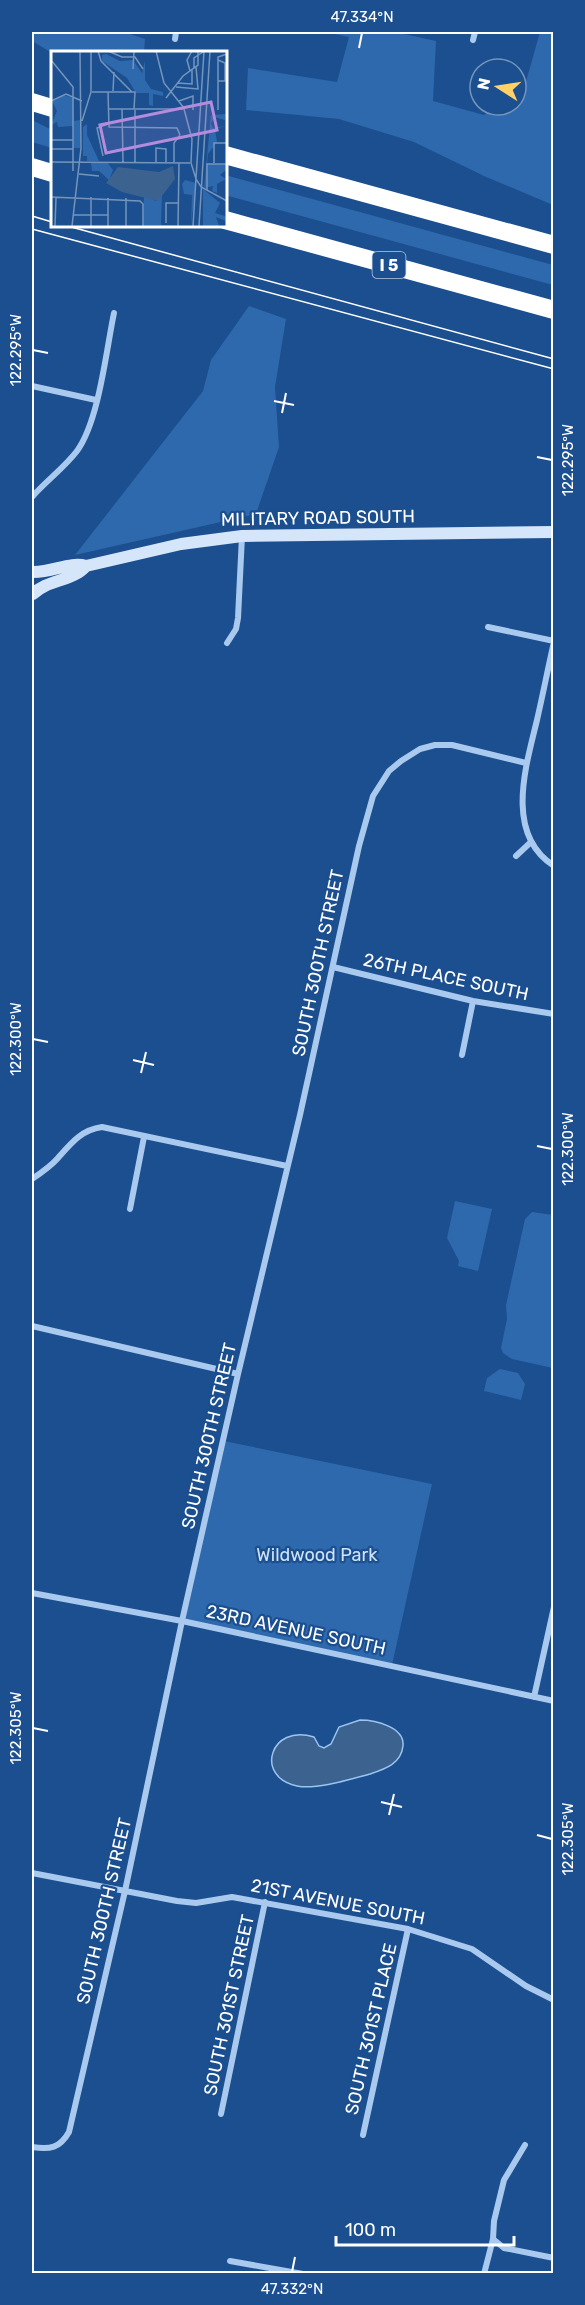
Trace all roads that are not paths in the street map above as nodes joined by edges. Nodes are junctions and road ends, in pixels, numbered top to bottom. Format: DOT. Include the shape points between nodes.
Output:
graph roads {
  1 [pos="176,32"];
  2 [pos="475,32"];
  3 [pos="174,39"];
  4 [pos="473,40"];
  5 [pos="32,102"];
  6 [pos="51,108"];
  7 [pos="226,155"];
  8 [pos="32,167"];
  9 [pos="51,173"];
  10 [pos="226,220"];
  11 [pos="554,245"];
  12 [pos="554,310"];
  13 [pos="114,313"];
  14 [pos="32,386"];
  15 [pos="96,400"];
  16 [pos="32,497"];
  17 [pos="554,532"];
  18 [pos="242,536"];
  19 [pos="86,566"];
  20 [pos="32,573"];
  21 [pos="32,595"];
  22 [pos="488,627"];
  23 [pos="554,642"];
  24 [pos="227,643"];
  25 [pos="526,763"];
  26 [pos="531,842"];
  27 [pos="516,856"];
  28 [pos="554,866"];
  29 [pos="333,967"];
  30 [pos="473,1001"];
  31 [pos="554,1014"];
  32 [pos="462,1055"];
  33 [pos="144,1137"];
  34 [pos="287,1166"];
  35 [pos="32,1179"];
  36 [pos="130,1209"];
  37 [pos="32,1326"];
  38 [pos="238,1374"];
  39 [pos="32,1593"];
  40 [pos="554,1607"];
  41 [pos="182,1621"];
  42 [pos="534,1697"];
  43 [pos="554,1701"];
  44 [pos="32,1873"];
  45 [pos="125,1891"];
  46 [pos="265,1902"];
  47 [pos="408,1929"];
  48 [pos="554,2000"];
  49 [pos="221,2114"];
  50 [pos="363,2135"];
  51 [pos="525,2145"];
  52 [pos="32,2147"];
  53 [pos="493,2239"];
  54 [pos="554,2258"];
  55 [pos="230,2261"];
  56 [pos="303,2274"];
  57 [pos="484,2274"];
  1 -- 3 [label="street"];
  2 -- 4 [label="street"];
  5 -- 6 [label="highway"];
  7 -- 11 [label="highway"];
  8 -- 9 [label="highway"];
  10 -- 12 [label="highway, I 5"];
  13 -- 15 [label="street"];
  14 -- 15 [label="street"];
  15 -- 16 [label="street" via="89,429 77,450"];
  17 -- 18 [label="main road, MILITARY ROAD SOUTH"];
  18 -- 19 [label="main road, MILITARY ROAD SOUTH" via="180,544"];
  18 -- 24 [label="street" via="238,618"];
  19 -- 20 [label="main road, MILITARY ROAD SOUTH" via="77,563"];
  19 -- 21 [label="main road, MILITARY ROAD SOUTH" via="79,574 44,585"];
  20 -- 21 [label="main road"];
  22 -- 23 [label="street"];
  23 -- 25 [label="street"];
  25 -- 26 [label="street" via="522,805"];
  25 -- 29 [label="street, SOUTH 300TH STREET" via="452,745 435,745 420,749 389,771 373,796"];
  26 -- 27 [label="street"];
  26 -- 28 [label="street" via="542,859"];
  29 -- 30 [label="street, 26TH PLACE SOUTH"];
  29 -- 34 [label="street, SOUTH 300TH STREET"];
  30 -- 31 [label="street, 26TH PLACE SOUTH"];
  30 -- 32 [label="street"];
  33 -- 34 [label="street"];
  33 -- 35 [label="street" via="119,1129 90,1130 78,1136"];
  33 -- 36 [label="street"];
  34 -- 38 [label="street, SOUTH 300TH STREET"];
  37 -- 38 [label="street"];
  38 -- 41 [label="street, SOUTH 300TH STREET"];
  39 -- 41 [label="street, 23RD AVENUE SOUTH"];
  40 -- 42 [label="street"];
  41 -- 42 [label="street, 23RD AVENUE SOUTH"];
  41 -- 45 [label="street, SOUTH 300TH STREET"];
  42 -- 43 [label="street, 23RD AVENUE SOUTH"];
  44 -- 45 [label="street, 21ST AVENUE SOUTH"];
  45 -- 46 [label="street, 21ST AVENUE SOUTH" via="196,1903 232,1897"];
  45 -- 52 [label="street, SOUTH 300TH STREET" via="69,2132 57,2147"];
  46 -- 47 [label="street, 21ST AVENUE SOUTH"];
  46 -- 49 [label="street, SOUTH 301ST STREET"];
  47 -- 48 [label="street, 21ST AVENUE SOUTH" via="472,1949"];
  47 -- 50 [label="street, SOUTH 301ST PLACE"];
  51 -- 53 [label="street" via="504,2180"];
  53 -- 54 [label="street" via="504,2248"];
  53 -- 57 [label="street"];
  55 -- 56 [label="street"];
}
